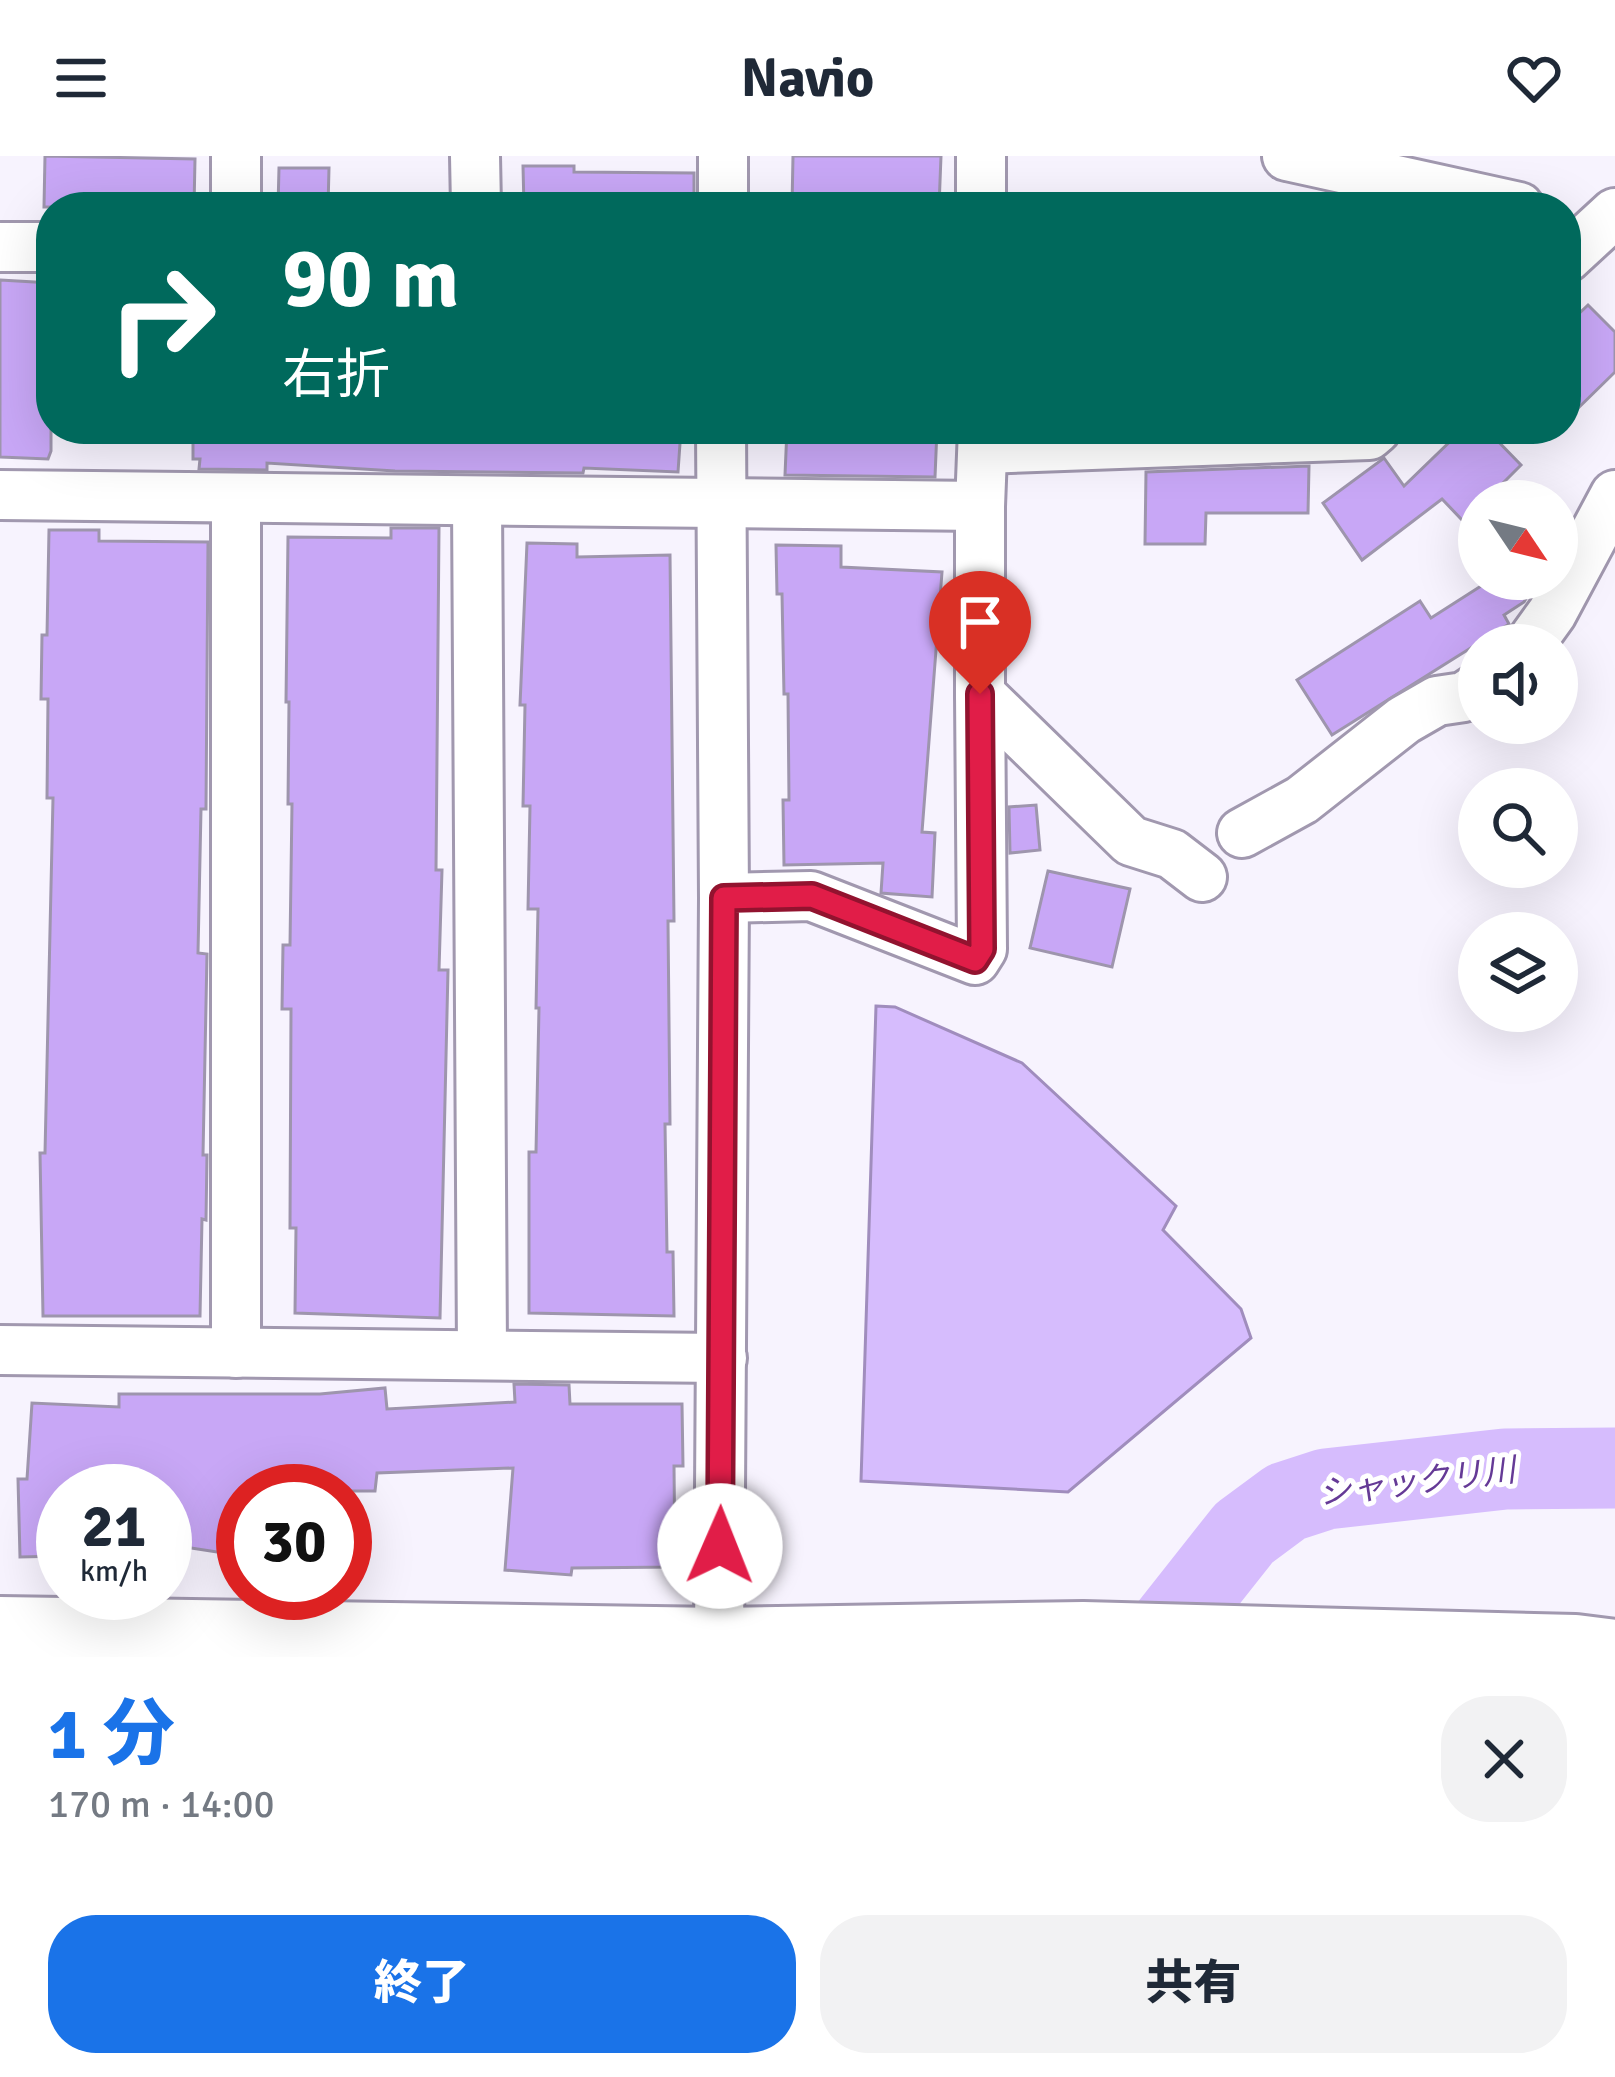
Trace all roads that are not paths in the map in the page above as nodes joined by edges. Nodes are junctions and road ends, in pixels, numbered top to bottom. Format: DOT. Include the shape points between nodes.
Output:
graph roads {
  1 [pos="236,156"];
  2 [pos="476,156"];
  3 [pos="723,156"];
  4 [pos="981,156"];
  5 [pos="1286,156"];
  6 [pos="236,192"];
  7 [pos="476,192"];
  8 [pos="723,192"];
  9 [pos="981,192"];
  10 [pos="1450,192"];
  11 [pos="0,247"];
  12 [pos="36,247"];
  13 [pos="721,444"];
  14 [pos="983,444"];
  15 [pos="0,495"];
  16 [pos="1615,495"];
  17 [pos="236,500"];
  18 [pos="477,501"];
  19 [pos="720,502"];
  20 [pos="980,506"];
  21 [pos="1544,624"];
  22 [pos="980,694"];
  23 [pos="1458,698"];
  24 [pos="1242,833"];
  25 [pos="1202,877"];
  26 [pos="724,898"];
  27 [pos="0,1350"];
  28 [pos="236,1353"];
  29 [pos="482,1353"];
  30 [pos="722,1358"];
  31 [pos="0,1630"];
  32 [pos="719,1641"];
  33 [pos="1615,1653"];
  1 -- 6 [label="street"];
  2 -- 7 [label="street"];
  3 -- 8 [label="street"];
  4 -- 9 [label="street"];
  5 -- 10 [label="street"];
  11 -- 12 [label="street"];
  13 -- 19 [label="street"];
  14 -- 20 [label="street"];
  15 -- 17 [label="street"];
  16 -- 21 [label="street"];
  17 -- 18 [label="street"];
  17 -- 28 [label="street"];
  18 -- 19 [label="street"];
  18 -- 29 [label="street"];
  19 -- 20 [label="street"];
  19 -- 26 [label="street"];
  20 -- 22 [label="street"];
  22 -- 25 [label="street" via="1131,841 1172,854"];
  22 -- 26 [label="street" via="982,949 975,960 812,896"];
  23 -- 24 [label="street" via="1404,720 1301,800"];
  26 -- 30 [label="street"];
  27 -- 28 [label="street"];
  28 -- 29 [label="street"];
  29 -- 30 [label="street"];
  30 -- 32 [label="street"];
  31 -- 32 [label="street"];
  32 -- 33 [label="street" via="1082,1635"];
}
